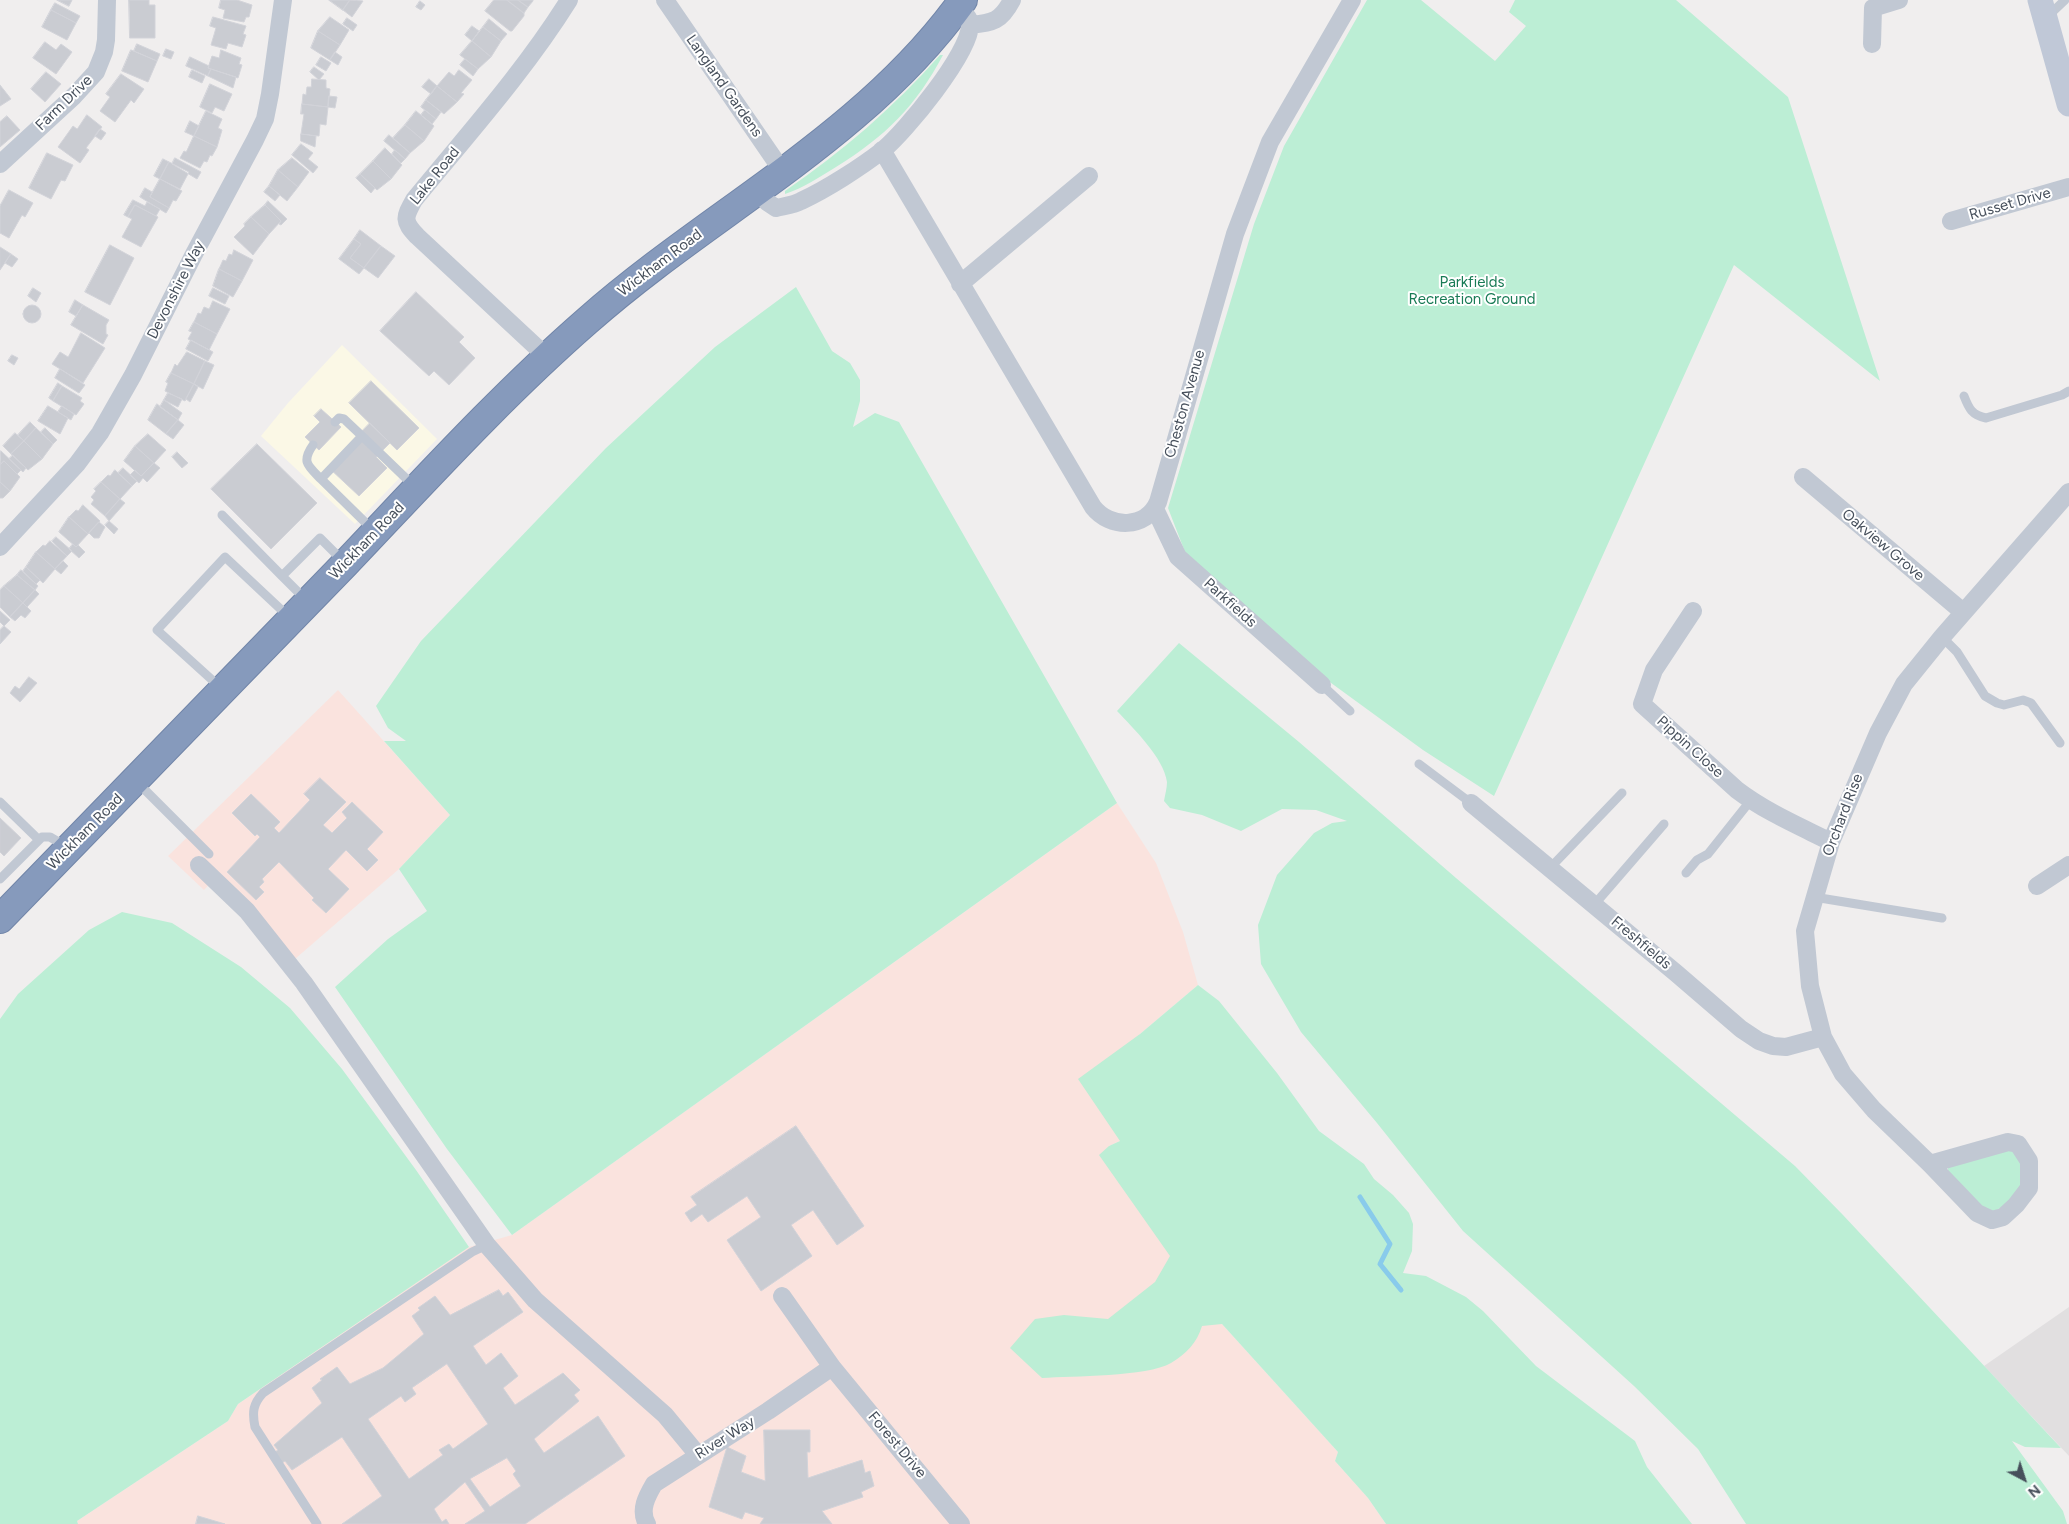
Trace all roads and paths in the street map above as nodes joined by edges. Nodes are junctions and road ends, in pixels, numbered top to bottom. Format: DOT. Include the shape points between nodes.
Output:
graph roads {
  1 [pos="107,0"];
  2 [pos="283,0"];
  3 [pos="569,0"];
  4 [pos="665,0"];
  5 [pos="1012,0"];
  6 [pos="1352,0"];
  7 [pos="1899,0"];
  8 [pos="2065,0"];
  9 [pos="2042,9"];
  10 [pos="963,11"];
  11 [pos="1872,44"];
  12 [pos="2069,104"];
  13 [pos="882,150"];
  14 [pos="0,164"];
  15 [pos="784,172"];
  16 [pos="1089,176"];
  17 [pos="2069,187"];
  18 [pos="759,190"];
  19 [pos="1952,221"];
  20 [pos="960,284"];
  21 [pos="547,356"];
  22 [pos="2069,391"];
  23 [pos="1964,396"];
  24 [pos="335,422"];
  25 [pos="362,436"];
  26 [pos="313,445"];
  27 [pos="1803,477"];
  28 [pos="322,479"];
  29 [pos="416,488"];
  30 [pos="2069,492"];
  31 [pos="1155,509"];
  32 [pos="222,515"];
  33 [pos="375,532"];
  34 [pos="0,547"];
  35 [pos="345,564"];
  36 [pos="282,576"];
  37 [pos="300,610"];
  38 [pos="1693,611"];
  39 [pos="1963,612"];
  40 [pos="1942,637"];
  41 [pos="1322,686"];
  42 [pos="223,690"];
  43 [pos="1350,711"];
  44 [pos="2060,743"];
  45 [pos="1420,764"];
  46 [pos="136,781"];
  47 [pos="1622,793"];
  48 [pos="1751,800"];
  49 [pos="0,802"];
  50 [pos="1471,803"];
  51 [pos="1664,824"];
  52 [pos="38,840"];
  53 [pos="1831,842"];
  54 [pos="69,848"];
  55 [pos="204,859"];
  56 [pos="2069,865"];
  57 [pos="1550,868"];
  58 [pos="1686,873"];
  59 [pos="0,879"];
  60 [pos="2037,886"];
  61 [pos="1814,897"];
  62 [pos="1594,905"];
  63 [pos="1942,918"];
  64 [pos="0,919"];
  65 [pos="1823,1036"];
  66 [pos="1930,1164"];
  67 [pos="487,1245"];
  68 [pos="782,1296"];
  69 [pos="832,1367"];
  70 [pos="698,1455"];
  71 [pos="317,1524"];
  72 [pos="647,1524"];
  73 [pos="961,1524"];
  1 -- 14 [label="street, Farm Drive" via="106,40 96,72"];
  2 -- 34 [label="street, Devonshire Way" via="267,110 255,140 100,433 77,464"];
  3 -- 21 [label="street, Lake Road" via="514,79 414,200 406,218 417,236"];
  4 -- 15 [label="street, Langland Gardens"];
  5 -- 10 [label="street" via="999,18 989,24"];
  6 -- 31 [label="street, Cheston Avenue" via="1270,142 1248,196"];
  7 -- 11 [label="street" via="1873,8"];
  8 -- 9 [label="lane"];
  9 -- 12 [label="street"];
  10 -- 13 [label="street" via="969,33 954,62 915,117"];
  10 -- 15 [label="highway, Wickham Road" via="874,98"];
  13 -- 18 [label="street" via="800,202 776,208"];
  13 -- 20 [label="street"];
  15 -- 18 [label="highway, Wickham Road"];
  16 -- 20 [label="street"];
  17 -- 19 [label="street, Russet Drive"];
  18 -- 21 [label="highway, Wickham Road" via="631,284"];
  20 -- 31 [label="street" via="1097,512 1104,518 1125,524 1142,519"];
  21 -- 29 [label="highway, Wickham Road"];
  22 -- 23 [label="lane" via="1986,418 1972,412"];
  24 -- 25 [label="lane" via="339,418 344,419"];
  25 -- 28 [label="lane"];
  25 -- 29 [label="lane"];
  26 -- 28 [label="lane" via="306,460"];
  27 -- 39 [label="street, Oakview Grove"];
  28 -- 33 [label="lane"];
  29 -- 33 [label="highway, Wickham Road"];
  30 -- 39 [label="street, Orchard Rise"];
  31 -- 41 [label="street, Parkfields" via="1178,557"];
  32 -- 36 [label="lane"];
  33 -- 35 [label="highway, Wickham Road"];
  35 -- 36 [label="lane" via="320,538"];
  35 -- 37 [label="highway, Wickham Road"];
  36 -- 37 [label="lane"];
  37 -- 42 [label="highway, Wickham Road"];
  37 -- 42 [label="lane" via="225,557 157,630"];
  38 -- 48 [label="street, Pippin Close" via="1654,670 1642,704"];
  39 -- 40 [label="street, Orchard Rise"];
  40 -- 44 [label="lane" via="1957,652 1985,696 2004,705 2023,700 2031,703"];
  40 -- 53 [label="street, Orchard Rise" via="1904,684 1891,707"];
  41 -- 43 [label="lane"];
  42 -- 46 [label="highway, Wickham Road"];
  45 -- 50 [label="lane"];
  46 -- 54 [label="highway, Wickham Road"];
  46 -- 55 [label="lane"];
  47 -- 57 [label="lane"];
  48 -- 53 [label="street, Pippin Close"];
  48 -- 58 [label="lane" via="1708,854 1697,860"];
  49 -- 52 [label="lane"];
  50 -- 57 [label="street, Freshfields"];
  51 -- 62 [label="lane"];
  52 -- 54 [label="lane" via="47,836"];
  52 -- 59 [label="lane"];
  53 -- 61 [label="street, Orchard Rise"];
  54 -- 64 [label="highway, Wickham Road"];
  55 -- 67 [label="street" via="304,984"];
  56 -- 60 [label="street"];
  57 -- 62 [label="street, Freshfields"];
  61 -- 63 [label="lane"];
  61 -- 65 [label="street, Orchard Rise" via="1805,930 1810,986"];
  62 -- 65 [label="street, Freshfields" via="1759,1041 1786,1047"];
  65 -- 66 [label="street, Orchard Rise" via="1843,1074 1874,1110"];
  66 -- 66 [label="street, Orchard Rise" via="2008,1142 2018,1144 2029,1161 2029,1188 2016,1205 2002,1217 1992,1220 1978,1213"];
  67 -- 70 [label="street" via="535,1300 665,1415"];
  67 -- 71 [label="lane" via="279,1382 255,1402 252,1415 255,1427"];
  68 -- 69 [label="street, Forest Drive"];
  69 -- 70 [label="street, River Way"];
  69 -- 73 [label="street, Forest Drive"];
  70 -- 72 [label="street, River Way" via="654,1484 645,1500 643,1517"];
}
